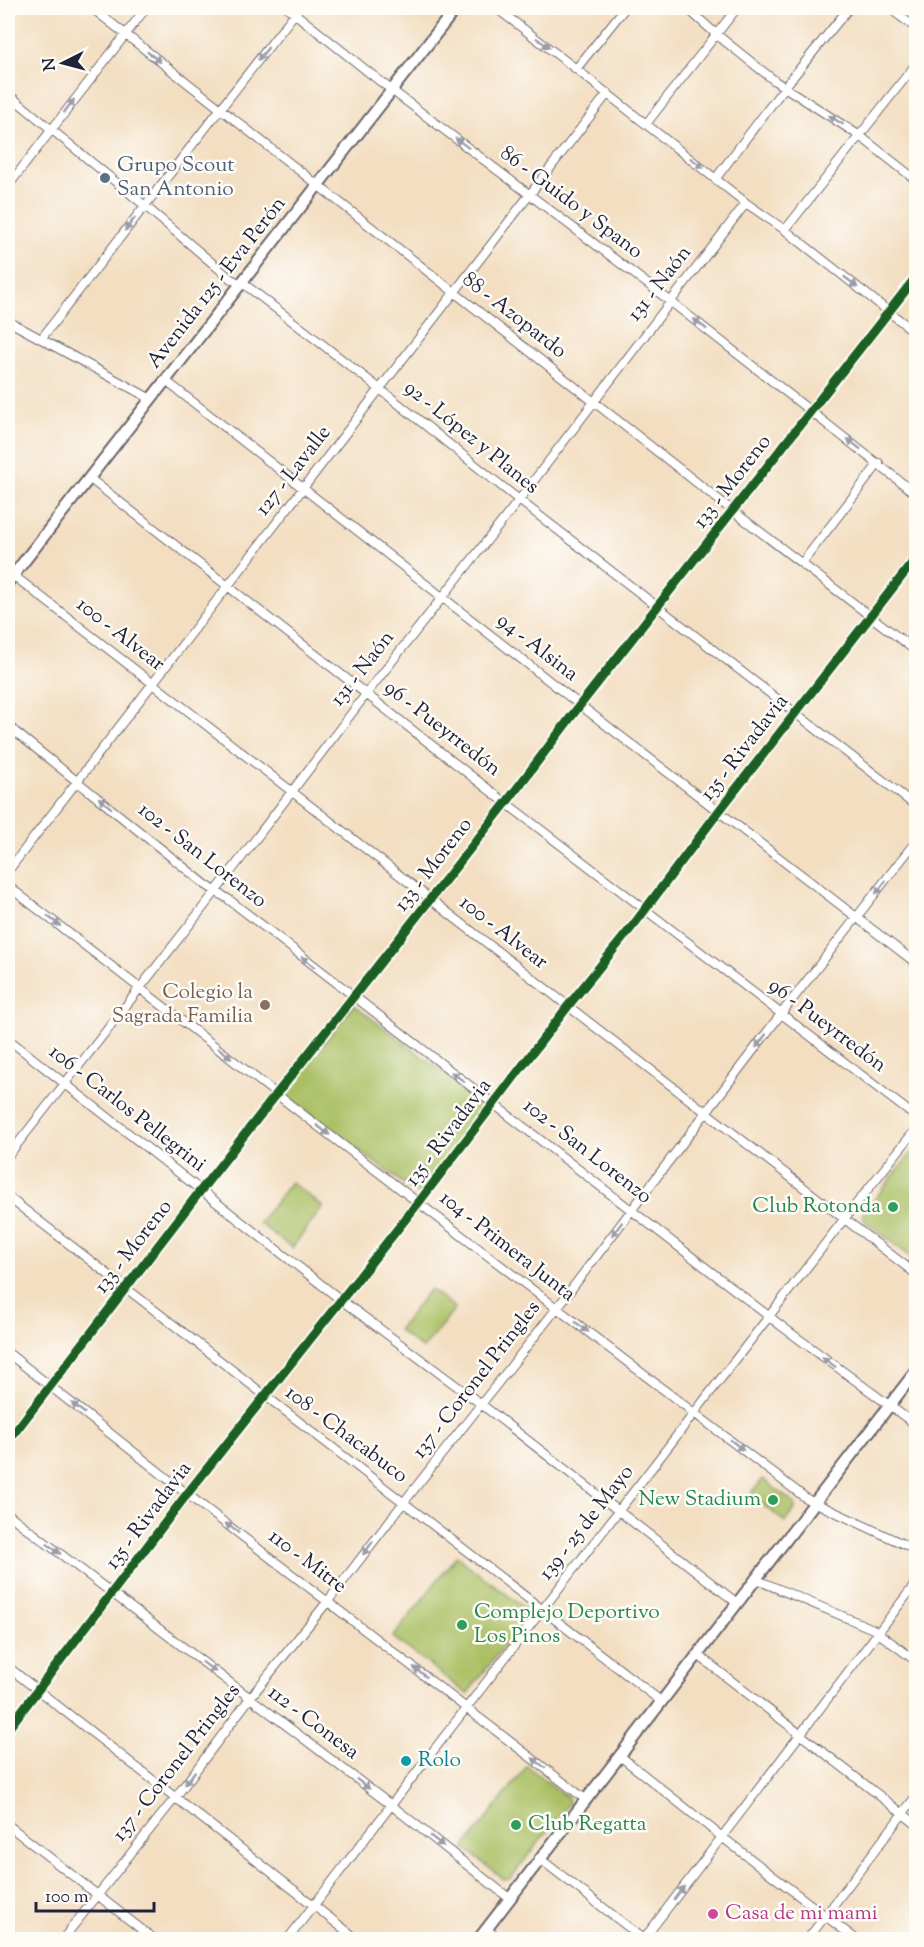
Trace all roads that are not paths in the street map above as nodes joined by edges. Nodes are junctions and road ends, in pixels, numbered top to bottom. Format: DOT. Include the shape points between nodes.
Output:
graph roads {
  1 [pos="92,8"];
  2 [pos="146,8"];
  3 [pos="456,8"];
  4 [pos="496,8"];
  5 [pos="625,8"];
  6 [pos="687,8"];
  7 [pos="737,8"];
  8 [pos="849,8"];
  9 [pos="889,8"];
  10 [pos="293,9"];
  11 [pos="916,28"];
  12 [pos="126,34"];
  13 [pos="716,34"];
  14 [pos="916,64"];
  15 [pos="576,69"];
  16 [pos="784,88"];
  17 [pos="391,89"];
  18 [pos="608,93"];
  19 [pos="8,94"];
  20 [pos="220,109"];
  21 [pos="646,124"];
  22 [pos="52,129"];
  23 [pos="860,136"];
  24 [pos="716,178"];
  25 [pos="916,180"];
  26 [pos="8,186"];
  27 [pos="318,186"];
  28 [pos="530,195"];
  29 [pos="746,203"];
  30 [pos="144,205"];
  31 [pos="785,230"];
  32 [pos="916,277"];
  33 [pos="240,283"];
  34 [pos="455,293"];
  35 [pos="670,301"];
  36 [pos="889,311"];
  37 [pos="8,321"];
  38 [pos="916,333"];
  39 [pos="41,339"];
  40 [pos="166,381"];
  41 [pos="380,389"];
  42 [pos="152,399"];
  43 [pos="594,400"];
  44 [pos="811,410"];
  45 [pos="879,463"];
  46 [pos="89,478"];
  47 [pos="304,488"];
  48 [pos="916,494"];
  49 [pos="519,500"];
  50 [pos="733,511"];
  51 [pos="916,558"];
  52 [pos="802,563"];
  53 [pos="10,579"];
  54 [pos="228,586"];
  55 [pos="442,597"];
  56 [pos="658,608"];
  57 [pos="871,616"];
  58 [pos="916,651"];
  59 [pos="152,684"];
  60 [pos="367,693"];
  61 [pos="580,705"];
  62 [pos="796,712"];
  63 [pos="8,726"];
  64 [pos="78,782"];
  65 [pos="291,791"];
  66 [pos="506,803"];
  67 [pos="916,806"];
  68 [pos="719,811"];
  69 [pos="916,841"];
  70 [pos="8,871"];
  71 [pos="8,885"];
  72 [pos="216,891"];
  73 [pos="430,899"];
  74 [pos="645,909"];
  75 [pos="858,917"];
  76 [pos="916,963"];
  77 [pos="139,987"];
  78 [pos="355,998"];
  79 [pos="568,1006"];
  80 [pos="781,1014"];
  81 [pos="8,1039"];
  82 [pos="65,1083"];
  83 [pos="278,1094"];
  84 [pos="494,1104"];
  85 [pos="706,1112"];
  86 [pos="916,1118"];
  87 [pos="916,1129"];
  88 [pos="8,1156"];
  89 [pos="201,1190"];
  90 [pos="8,1197"];
  91 [pos="419,1202"];
  92 [pos="632,1210"];
  93 [pos="844,1218"];
  94 [pos="916,1274"];
  95 [pos="125,1288"];
  96 [pos="341,1300"];
  97 [pos="557,1308"];
  98 [pos="770,1317"];
  99 [pos="8,1353"];
  100 [pos="916,1371"];
  101 [pos="50,1386"];
  102 [pos="265,1396"];
  103 [pos="481,1404"];
  104 [pos="890,1406"];
  105 [pos="695,1413"];
  106 [pos="916,1425"];
  107 [pos="8,1441"];
  108 [pos="187,1494"];
  109 [pos="404,1502"];
  110 [pos="813,1503"];
  111 [pos="619,1511"];
  112 [pos="8,1514"];
  113 [pos="916,1550"];
  114 [pos="755,1579"];
  115 [pos="916,1583"];
  116 [pos="112,1593"];
  117 [pos="328,1601"];
  118 [pos="737,1603"];
  119 [pos="543,1608"];
  120 [pos="878,1633"];
  121 [pos="698,1655"];
  122 [pos="916,1661"];
  123 [pos="8,1667"];
  124 [pos="38,1690"];
  125 [pos="250,1698"];
  126 [pos="662,1702"];
  127 [pos="466,1708"];
  128 [pos="8,1729"];
  129 [pos="801,1734"];
  130 [pos="620,1756"];
  131 [pos="916,1796"];
  132 [pos="175,1798"];
  133 [pos="585,1799"];
  134 [pos="391,1805"];
  135 [pos="903,1814"];
  136 [pos="916,1824"];
  137 [pos="8,1825"];
  138 [pos="722,1837"];
  139 [pos="539,1858"];
  140 [pos="97,1895"];
  141 [pos="509,1898"];
  142 [pos="315,1905"];
  143 [pos="826,1916"];
  144 [pos="486,1929"];
  145 [pos="644,1939"];
  146 [pos="62,1940"];
  147 [pos="155,1940"];
  148 [pos="287,1940"];
  149 [pos="358,1940"];
  150 [pos="478,1940"];
  151 [pos="500,1940"];
  152 [pos="807,1940"];
  153 [pos="857,1940"];
  1 -- 12 [label="street, 88 - Azopardo"];
  2 -- 12 [label="street"];
  3 -- 17 [label="main road, Avenida 125 - Eva Perón"];
  4 -- 15 [label="street, one-way"];
  5 -- 15 [label="street"];
  6 -- 13 [label="street"];
  7 -- 13 [label="street"];
  8 -- 16 [label="street"];
  9 -- 11 [label="street"];
  10 -- 17 [label="street, 86 - Guido y Spano"];
  10 -- 20 [label="street, one-way"];
  12 -- 20 [label="street, 88 - Azopardo, one-way"];
  22 -- 12 [label="street, one-way"];
  13 -- 16 [label="street"];
  13 -- 21 [label="street"];
  14 -- 23 [label="street"];
  15 -- 18 [label="street"];
  23 -- 16 [label="street, one-way"];
  16 -- 24 [label="street"];
  17 -- 27 [label="main road, Avenida 125 - Eva Perón"];
  28 -- 17 [label="street, 86 - Guido y Spano, one-way"];
  18 -- 21 [label="street"];
  18 -- 28 [label="street, 127 - Lavalle"];
  19 -- 22 [label="street, 92 - López y Planes"];
  20 -- 27 [label="street, 88 - Azopardo"];
  20 -- 30 [label="street"];
  21 -- 24 [label="street, one-way"];
  22 -- 26 [label="street"];
  22 -- 30 [label="street, 92 - López y Planes"];
  23 -- 25 [label="street"];
  23 -- 31 [label="street"];
  24 -- 29 [label="street"];
  27 -- 33 [label="main road, Avenida 125 - Eva Perón"];
  27 -- 34 [label="street, 88 - Azopardo"];
  28 -- 34 [label="street, 127 - Lavalle"];
  28 -- 35 [label="street, 86 - Guido y Spano"];
  29 -- 31 [label="street"];
  29 -- 35 [label="street, 131 - Naón"];
  30 -- 33 [label="street, 92 - López y Planes"];
  30 -- 39 [label="street, one-way"];
  31 -- 36 [label="street, one-way"];
  32 -- 36 [label="street, 133 - Moreno"];
  33 -- 40 [label="main road, Avenida 125 - Eva Perón"];
  33 -- 41 [label="street, 92 - López y Planes"];
  34 -- 41 [label="street, 127 - Lavalle"];
  34 -- 43 [label="street, 88 - Azopardo"];
  35 -- 43 [label="street, 131 - Naón"];
  44 -- 35 [label="street, 86 - Guido y Spano, one-way"];
  36 -- 38 [label="street"];
  36 -- 44 [label="street, 133 - Moreno"];
  37 -- 39 [label="street"];
  39 -- 42 [label="street"];
  40 -- 42 [label="main road, Avenida 125 - Eva Perón"];
  40 -- 47 [label="street, 94 - Alsina"];
  41 -- 47 [label="street, 127 - Lavalle"];
  41 -- 49 [label="street, 92 - López y Planes"];
  42 -- 46 [label="main road, Avenida 125 - Eva Perón"];
  43 -- 49 [label="street, 131 - Naón"];
  43 -- 50 [label="street, 88 - Azopardo"];
  45 -- 44 [label="street, 86 - Guido y Spano, one-way"];
  44 -- 50 [label="street, 133 - Moreno"];
  45 -- 48 [label="street, 86 - Guido y Spano"];
  45 -- 52 [label="street"];
  46 -- 53 [label="main road, Avenida 125 - Eva Perón"];
  46 -- 54 [label="street, 96 - Pueyrredón"];
  47 -- 54 [label="street, 127 - Lavalle"];
  47 -- 55 [label="street, 94 - Alsina"];
  49 -- 55 [label="street, 131 - Naón"];
  49 -- 56 [label="street, 92 - López y Planes"];
  50 -- 52 [label="street, 88 - Azopardo"];
  50 -- 56 [label="street, 133 - Moreno"];
  51 -- 57 [label="street, 135 - Rivadavia"];
  52 -- 57 [label="street, 88 - Azopardo"];
  53 -- 59 [label="street, 100 - Alvear"];
  54 -- 59 [label="street, 127 - Lavalle"];
  54 -- 60 [label="street, 96 - Pueyrredón"];
  55 -- 60 [label="street, 131 - Naón"];
  55 -- 61 [label="street, 94 - Alsina"];
  56 -- 61 [label="street, 133 - Moreno"];
  56 -- 62 [label="street, 92 - López y Planes"];
  57 -- 58 [label="street, 88 - Azopardo"];
  57 -- 62 [label="street, 135 - Rivadavia"];
  59 -- 64 [label="street, 127 - Lavalle"];
  59 -- 65 [label="street, 100 - Alvear"];
  60 -- 65 [label="street, 131 - Naón"];
  60 -- 66 [label="street, 96 - Pueyrredón"];
  61 -- 66 [label="street, 133 - Moreno"];
  61 -- 68 [label="street, 94 - Alsina"];
  62 -- 67 [label="street, 92 - López y Planes"];
  62 -- 68 [label="street, 135 - Rivadavia"];
  63 -- 64 [label="street, 102 - San Lorenzo"];
  64 -- 70 [label="street, 127 - Lavalle"];
  72 -- 64 [label="street, 102 - San Lorenzo, one-way"];
  65 -- 72 [label="street, 131 - Naón"];
  65 -- 73 [label="street, 100 - Alvear"];
  66 -- 73 [label="street, 133 - Moreno"];
  66 -- 74 [label="street, 96 - Pueyrredón"];
  68 -- 74 [label="street, 135 - Rivadavia"];
  68 -- 75 [label="street, 94 - Alsina"];
  69 -- 75 [label="street, 137 - Coronel Pringles, one-way"];
  71 -- 77 [label="street, 104 - Primera Junta, one-way"];
  72 -- 77 [label="street, 131 - Naón"];
  78 -- 72 [label="street, 102 - San Lorenzo, one-way"];
  73 -- 78 [label="street, 133 - Moreno"];
  73 -- 79 [label="street, 100 - Alvear"];
  74 -- 79 [label="street, 135 - Rivadavia"];
  74 -- 80 [label="street, 96 - Pueyrredón"];
  75 -- 76 [label="street, 94 - Alsina"];
  75 -- 80 [label="street, 137 - Coronel Pringles"];
  77 -- 82 [label="street, 131 - Naón"];
  77 -- 83 [label="street, 104 - Primera Junta, one-way"];
  78 -- 83 [label="street, 133 - Moreno"];
  84 -- 78 [label="street, 102 - San Lorenzo, one-way"];
  79 -- 84 [label="street, 135 - Rivadavia"];
  79 -- 85 [label="street, 100 - Alvear"];
  80 -- 85 [label="street, 137 - Coronel Pringles, one-way"];
  80 -- 86 [label="street, 96 - Pueyrredón"];
  81 -- 82 [label="street, 106 - Carlos Pellegrini"];
  82 -- 88 [label="street, 131 - Naón"];
  82 -- 89 [label="street, 106 - Carlos Pellegrini"];
  83 -- 89 [label="street, 133 - Moreno"];
  83 -- 91 [label="street, 104 - Primera Junta, one-way"];
  84 -- 91 [label="street, 135 - Rivadavia"];
  84 -- 92 [label="street, 102 - San Lorenzo"];
  85 -- 92 [label="street, 137 - Coronel Pringles"];
  85 -- 93 [label="street, 100 - Alvear"];
  87 -- 93 [label="street, 139 - 25 de Mayo"];
  89 -- 95 [label="street, 133 - Moreno"];
  89 -- 96 [label="street, 106 - Carlos Pellegrini"];
  90 -- 95 [label="street, 108 - Chacabuco"];
  91 -- 96 [label="street, 135 - Rivadavia"];
  91 -- 97 [label="street, 104 - Primera Junta"];
  92 -- 97 [label="street, 137 - Coronel Pringles, one-way"];
  92 -- 98 [label="street, 102 - San Lorenzo"];
  93 -- 94 [label="street, 100 - Alvear"];
  93 -- 98 [label="street, 139 - 25 de Mayo"];
  95 -- 101 [label="street, 133 - Moreno"];
  95 -- 102 [label="street, 108 - Chacabuco"];
  96 -- 102 [label="street, 135 - Rivadavia"];
  96 -- 103 [label="street, 106 - Carlos Pellegrini"];
  97 -- 103 [label="street, 137 - Coronel Pringles"];
  97 -- 105 [label="street, 104 - Primera Junta, one-way"];
  104 -- 98 [label="street, 102 - San Lorenzo, one-way"];
  98 -- 105 [label="street, 139 - 25 de Mayo"];
  99 -- 101 [label="street, 110 - Mitre"];
  100 -- 104 [label="main road"];
  101 -- 107 [label="street, 133 - Moreno"];
  108 -- 101 [label="street, 110 - Mitre, one-way"];
  102 -- 108 [label="street, 135 - Rivadavia"];
  102 -- 109 [label="street, 108 - Chacabuco"];
  103 -- 109 [label="street, 137 - Coronel Pringles"];
  103 -- 111 [label="street, 106 - Carlos Pellegrini"];
  104 -- 106 [label="street, 102 - San Lorenzo"];
  104 -- 110 [label="main road"];
  105 -- 110 [label="street, 104 - Primera Junta, one-way"];
  105 -- 111 [label="street, 139 - 25 de Mayo"];
  108 -- 116 [label="street, 135 - Rivadavia"];
  117 -- 108 [label="street, 110 - Mitre, one-way"];
  109 -- 117 [label="street, 137 - Coronel Pringles, one-way"];
  109 -- 119 [label="street, 108 - Chacabuco"];
  110 -- 113 [label="street, 104 - Primera Junta"];
  110 -- 114 [label="main road"];
  111 -- 118 [label="street, 106 - Carlos Pellegrini"];
  111 -- 119 [label="street, 139 - 25 de Mayo"];
  112 -- 116 [label="street, 112 - Conesa, one-way"];
  114 -- 118 [label="main road"];
  114 -- 120 [label="street"];
  115 -- 120 [label="street"];
  116 -- 124 [label="street, 135 - Rivadavia"];
  116 -- 125 [label="street, 112 - Conesa, one-way"];
  117 -- 125 [label="street, 137 - Coronel Pringles"];
  127 -- 117 [label="street, 110 - Mitre, one-way"];
  118 -- 121 [label="main road"];
  119 -- 126 [label="street, 108 - Chacabuco"];
  119 -- 127 [label="street, 139 - 25 de Mayo"];
  120 -- 122 [label="street"];
  120 -- 129 [label="street"];
  121 -- 126 [label="main road"];
  121 -- 129 [label="street"];
  123 -- 124 [label="street"];
  124 -- 128 [label="street, 135 - Rivadavia"];
  124 -- 132 [label="street"];
  125 -- 132 [label="street, 137 - Coronel Pringles, one-way"];
  125 -- 134 [label="street, 112 - Conesa, one-way"];
  126 -- 130 [label="main road"];
  133 -- 127 [label="street, 110 - Mitre, one-way"];
  127 -- 134 [label="street, 139 - 25 de Mayo"];
  129 -- 135 [label="street"];
  129 -- 138 [label="street"];
  130 -- 133 [label="main road"];
  130 -- 138 [label="street"];
  131 -- 135 [label="street"];
  132 -- 140 [label="street, 137 - Coronel Pringles"];
  132 -- 142 [label="street"];
  133 -- 139 [label="main road"];
  134 -- 141 [label="street, 112 - Conesa, one-way"];
  134 -- 142 [label="street, 139 - 25 de Mayo"];
  135 -- 136 [label="street"];
  135 -- 143 [label="street"];
  137 -- 140 [label="street"];
  138 -- 143 [label="street"];
  145 -- 138 [label="street, one-way"];
  139 -- 141 [label="main road"];
  139 -- 145 [label="street"];
  140 -- 146 [label="street, 137 - Coronel Pringles"];
  140 -- 147 [label="street"];
  141 -- 144 [label="main road"];
  142 -- 148 [label="street, 139 - 25 de Mayo"];
  142 -- 149 [label="street"];
  143 -- 152 [label="street"];
  143 -- 153 [label="street"];
  144 -- 150 [label="main road"];
  144 -- 151 [label="street"];
}
